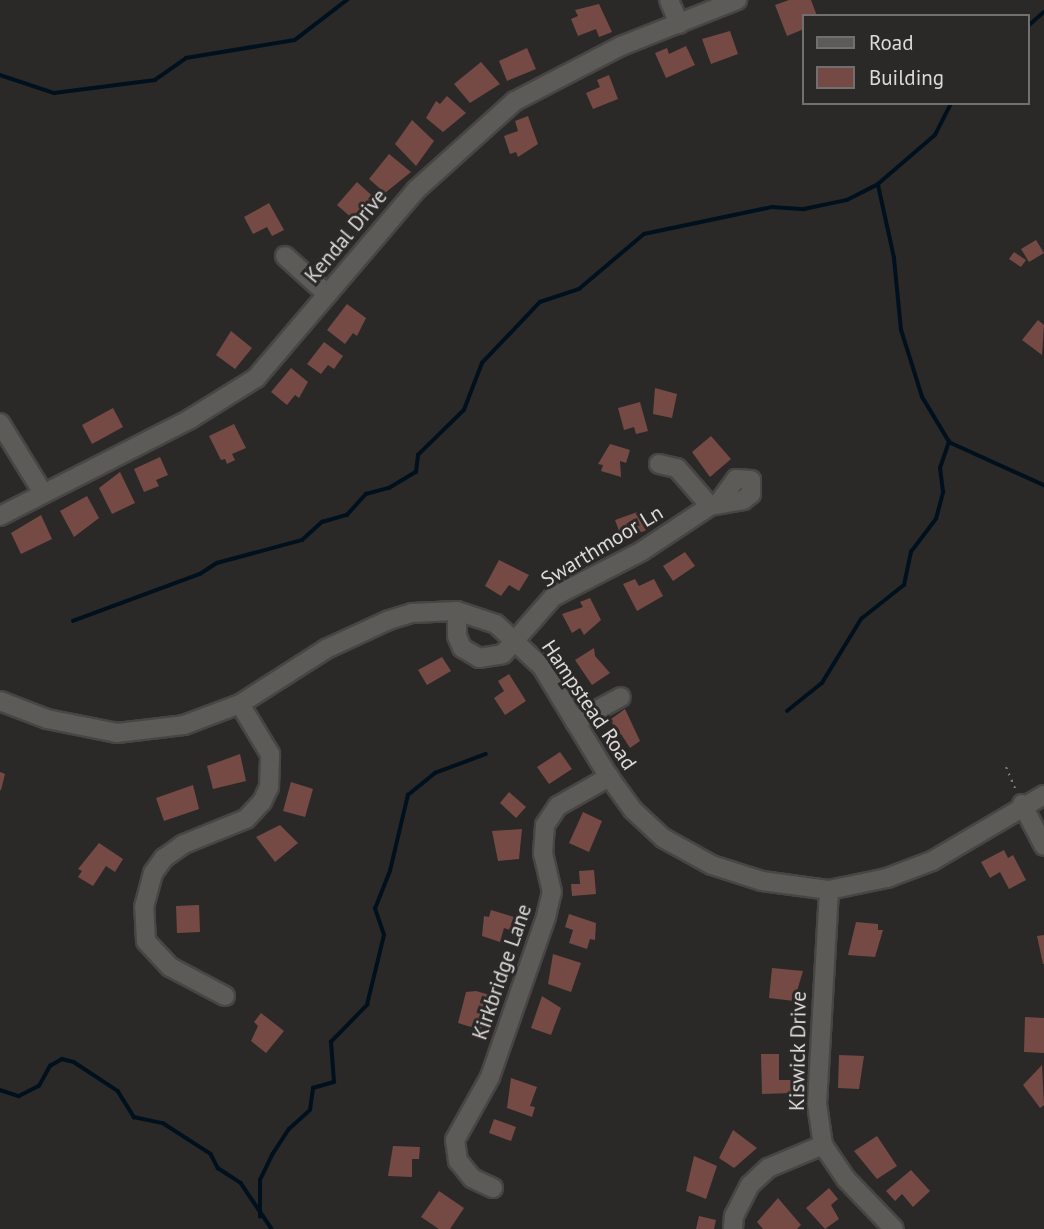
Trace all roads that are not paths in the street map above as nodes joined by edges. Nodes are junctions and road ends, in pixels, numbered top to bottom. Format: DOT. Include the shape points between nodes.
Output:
graph roads {
  1 [pos="669,0"];
  2 [pos="737,0"];
  3 [pos="679,24"];
  4 [pos="285,256"];
  5 [pos="327,294"];
  6 [pos="0,423"];
  7 [pos="659,464"];
  8 [pos="43,493"];
  9 [pos="0,516"];
  10 [pos="457,611"];
  11 [pos="517,640"];
  12 [pos="621,697"];
  13 [pos="0,701"];
  14 [pos="240,704"];
  15 [pos="575,722"];
  16 [pos="609,777"];
  17 [pos="1044,795"];
  18 [pos="1022,804"];
  19 [pos="1044,846"];
  20 [pos="829,891"];
  21 [pos="225,996"];
  22 [pos="823,1146"];
  23 [pos="494,1188"];
  24 [pos="733,1229"];
  25 [pos="894,1229"];
  1 -- 3 [label="street"];
  2 -- 3 [label="street, Kendal Drive"];
  3 -- 5 [label="street, Kendal Drive" via="621,46 515,101 416,190"];
  4 -- 5 [label="street"];
  5 -- 8 [label="street, Kendal Drive" via="256,378 190,419"];
  6 -- 8 [label="street"];
  7 -- 11 [label="street, Swarthmoor Ln" via="677,468 715,504 642,551 554,597"];
  8 -- 9 [label="street, Kendal Drive"];
  10 -- 11 [label="street, Hampstead Road" via="496,624"];
  10 -- 11 [label="street, Swarthmoor Ln" via="457,636 471,655 492,658"];
  10 -- 14 [label="street, Hampstead Road" via="412,613 389,620 326,649"];
  11 -- 15 [label="street, Hampstead Road" via="542,667"];
  12 -- 15 [label="street"];
  13 -- 14 [label="street, Hampstead Road" via="47,719 117,733 184,724"];
  14 -- 21 [label="street" via="270,754 269,787 262,802 246,819 184,844 164,858 153,873 144,907 146,941 170,967"];
  15 -- 16 [label="street, Hampstead Road"];
  16 -- 20 [label="street, Hampstead Road" via="633,810 663,838 712,865 795,888"];
  16 -- 23 [label="street, Kirkbridge Lane" via="558,806 545,825 543,854 552,892 546,917 490,1077 455,1140 458,1161 472,1178"];
  17 -- 18 [label="street, Hampstead Road"];
  18 -- 19 [label="street"];
  18 -- 20 [label="street, Hampstead Road" via="932,861 887,878"];
  20 -- 22 [label="street, Kiswick Drive" via="817,1104"];
  22 -- 24 [label="street" via="768,1168 750,1185 734,1216"];
  22 -- 25 [label="street, Kiswick Drive" via="846,1179"];
}
